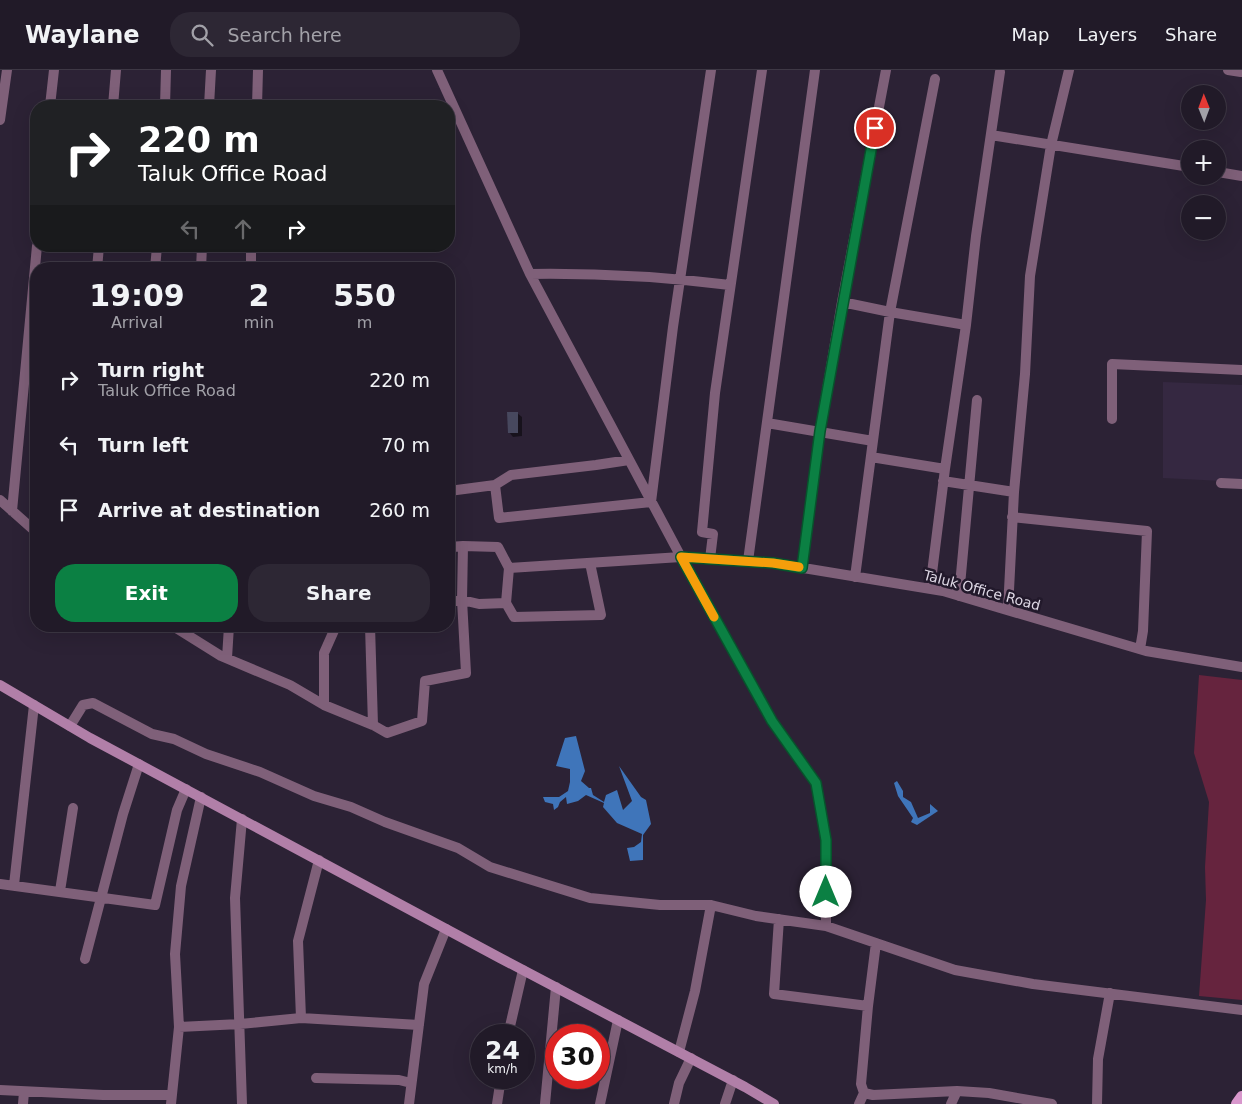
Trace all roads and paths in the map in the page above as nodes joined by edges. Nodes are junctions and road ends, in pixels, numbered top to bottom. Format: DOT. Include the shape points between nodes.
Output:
graph roads {
  1 [pos="7,70"];
  2 [pos="54,70"];
  3 [pos="116,70"];
  4 [pos="166,70"];
  5 [pos="211,70"];
  6 [pos="258,70"];
  7 [pos="437,70"];
  8 [pos="711,70"];
  9 [pos="762,70"];
  10 [pos="815,70"];
  11 [pos="886,70"];
  12 [pos="1069,70"];
  13 [pos="1228,70"];
  14 [pos="1000,72"];
  15 [pos="1241,72"];
  16 [pos="935,79"];
  17 [pos="51,100"];
  18 [pos="114,100"];
  19 [pos="164,100"];
  20 [pos="209,100"];
  21 [pos="257,100"];
  22 [pos="451,100"];
  23 [pos="455,109"];
  24 [pos="0,120"];
  25 [pos="991,135"];
  26 [pos="1051,145"];
  27 [pos="1181,166"];
  28 [pos="1226,173"];
  29 [pos="1242,176"];
  30 [pos="530,274"];
  31 [pos="680,279"];
  32 [pos="730,285"];
  33 [pos="842,302"];
  34 [pos="890,312"];
  35 [pos="966,325"];
  36 [pos="30,327"];
  37 [pos="1242,370"];
  38 [pos="978,400"];
  39 [pos="1112,419"];
  40 [pos="766,423"];
  41 [pos="820,431"];
  42 [pos="873,441"];
  43 [pos="871,457"];
  44 [pos="628,460"];
  45 [pos="944,469"];
  46 [pos="943,481"];
  47 [pos="1221,483"];
  48 [pos="1242,484"];
  49 [pos="495,485"];
  50 [pos="969,485"];
  51 [pos="455,490"];
  52 [pos="1014,492"];
  53 [pos="0,500"];
  54 [pos="651,502"];
  55 [pos="12,510"];
  56 [pos="1012,517"];
  57 [pos="30,526"];
  58 [pos="463,546"];
  59 [pos="455,547"];
  60 [pos="681,557"];
  61 [pos="710,559"];
  62 [pos="748,561"];
  63 [pos="590,563"];
  64 [pos="509,568"];
  65 [pos="802,568"];
  66 [pos="855,577"];
  67 [pos="930,589"];
  68 [pos="959,596"];
  69 [pos="462,600"];
  70 [pos="455,601"];
  71 [pos="506,603"];
  72 [pos="1008,610"];
  73 [pos="183,632"];
  74 [pos="229,632"];
  75 [pos="333,632"];
  76 [pos="370,632"];
  77 [pos="1140,649"];
  78 [pos="227,658"];
  79 [pos="1242,667"];
  80 [pos="0,685"];
  81 [pos="34,705"];
  82 [pos="324,705"];
  83 [pos="374,725"];
  84 [pos="70,726"];
  85 [pos="139,764"];
  86 [pos="186,790"];
  87 [pos="201,798"];
  88 [pos="73,808"];
  89 [pos="242,819"];
  90 [pos="319,860"];
  91 [pos="0,884"];
  92 [pos="14,885"];
  93 [pos="60,892"];
  94 [pos="101,897"];
  95 [pos="710,905"];
  96 [pos="779,919"];
  97 [pos="826,926"];
  98 [pos="446,929"];
  99 [pos="876,944"];
  100 [pos="85,959"];
  101 [pos="523,970"];
  102 [pos="556,987"];
  103 [pos="1110,992"];
  104 [pos="868,1006"];
  105 [pos="1242,1010"];
  106 [pos="301,1018"];
  107 [pos="618,1020"];
  108 [pos="240,1024"];
  109 [pos="511,1024"];
  110 [pos="418,1025"];
  111 [pos="178,1027"];
  112 [pos="679,1052"];
  113 [pos="691,1058"];
  114 [pos="316,1078"];
  115 [pos="732,1080"];
  116 [pos="411,1083"];
  117 [pos="499,1089"];
  118 [pos="0,1090"];
  119 [pos="957,1091"];
  120 [pos="24,1092"];
  121 [pos="864,1093"];
  122 [pos="1242,1097"];
  123 [pos="64,1099"];
  124 [pos="103,1099"];
  125 [pos="171,1099"];
  126 [pos="23,1104"];
  127 [pos="242,1104"];
  128 [pos="410,1104"];
  129 [pos="497,1104"];
  130 [pos="545,1104"];
  131 [pos="600,1104"];
  132 [pos="674,1104"];
  133 [pos="725,1104"];
  134 [pos="774,1104"];
  135 [pos="859,1104"];
  136 [pos="951,1104"];
  137 [pos="1052,1104"];
  138 [pos="1097,1104"];
  139 [pos="1237,1104"];
  1 -- 24 [label="street"];
  2 -- 17 [label="street"];
  3 -- 18 [label="street"];
  4 -- 19 [label="street"];
  5 -- 20 [label="street"];
  6 -- 21 [label="street"];
  7 -- 22 [label="street"];
  8 -- 31 [label="street"];
  9 -- 32 [label="street"];
  10 -- 40 [label="street"];
  11 -- 33 [label="street"];
  12 -- 26 [label="street"];
  13 -- 15 [label="street"];
  14 -- 25 [label="street"];
  16 -- 34 [label="street"];
  23 -- 30 [label="street"];
  25 -- 26 [label="street"];
  25 -- 35 [label="street"];
  26 -- 27 [label="street"];
  26 -- 52 [label="street" via="1030,276"];
  28 -- 29 [label="street"];
  30 -- 31 [label="street"];
  30 -- 44 [label="street"];
  31 -- 32 [label="street"];
  31 -- 54 [label="street"];
  32 -- 61 [label="street" via="702,532 713,534"];
  33 -- 34 [label="street"];
  33 -- 41 [label="street"];
  34 -- 35 [label="street"];
  34 -- 42 [label="street"];
  35 -- 45 [label="street"];
  36 -- 55 [label="street"];
  37 -- 39 [label="street" via="1112,364"];
  38 -- 50 [label="street"];
  40 -- 41 [label="street"];
  40 -- 62 [label="street"];
  41 -- 42 [label="street"];
  41 -- 65 [label="street"];
  42 -- 43 [label="street"];
  43 -- 45 [label="street"];
  43 -- 66 [label="street"];
  44 -- 49 [label="street" via="511,475"];
  44 -- 54 [label="street"];
  45 -- 46 [label="street"];
  46 -- 50 [label="street"];
  46 -- 67 [label="street"];
  47 -- 48 [label="street"];
  49 -- 51 [label="street"];
  49 -- 54 [label="street" via="499,518"];
  50 -- 52 [label="street"];
  50 -- 68 [label="street"];
  52 -- 56 [label="street"];
  53 -- 55 [label="street"];
  54 -- 60 [label="street"];
  55 -- 57 [label="street"];
  56 -- 72 [label="street"];
  56 -- 77 [label="street" via="1146,531"];
  58 -- 59 [label="street"];
  58 -- 64 [label="street" via="498,547"];
  58 -- 69 [label="street"];
  60 -- 61 [label="street, Taluk Office Road"];
  60 -- 63 [label="street, Taluk Office Road"];
  60 -- 97 [label="street" via="772,721 816,783 826,840"];
  61 -- 62 [label="street, Taluk Office Road"];
  62 -- 65 [label="street, Taluk Office Road"];
  63 -- 64 [label="street, Taluk Office Road"];
  63 -- 71 [label="street" via="601,615 514,617"];
  64 -- 71 [label="street"];
  65 -- 66 [label="street, Taluk Office Road"];
  66 -- 67 [label="street, Taluk Office Road"];
  67 -- 68 [label="street, Taluk Office Road"];
  68 -- 72 [label="street, Taluk Office Road"];
  69 -- 70 [label="street"];
  69 -- 71 [label="street" via="479,604"];
  69 -- 83 [label="street" via="466,673 425,682 422,721 387,733"];
  72 -- 77 [label="street, Taluk Office Road"];
  73 -- 78 [label="street"];
  74 -- 78 [label="street"];
  75 -- 82 [label="street" via="324,653"];
  76 -- 83 [label="street"];
  77 -- 79 [label="street, Taluk Office Road"];
  78 -- 82 [label="street" via="290,685"];
  80 -- 81 [label="main road"];
  81 -- 84 [label="main road"];
  81 -- 92 [label="street"];
  82 -- 83 [label="street"];
  84 -- 85 [label="main road"];
  84 -- 95 [label="street" via="83,705 93,702 152,734 174,739 314,796 458,848 490,867 590,898 660,905"];
  85 -- 86 [label="main road"];
  85 -- 94 [label="street"];
  86 -- 87 [label="main road"];
  86 -- 94 [label="street" via="177,810 155,904"];
  87 -- 89 [label="main road"];
  87 -- 111 [label="street" via="181,886 176,954"];
  88 -- 93 [label="street"];
  89 -- 90 [label="main road"];
  89 -- 108 [label="street" via="235,898"];
  90 -- 98 [label="main road"];
  90 -- 106 [label="street" via="298,941"];
  91 -- 92 [label="street"];
  92 -- 93 [label="street"];
  93 -- 94 [label="street"];
  94 -- 100 [label="street"];
  95 -- 96 [label="street"];
  95 -- 112 [label="street" via="695,991"];
  96 -- 97 [label="street"];
  96 -- 104 [label="street" via="774,994"];
  97 -- 99 [label="street"];
  98 -- 101 [label="main road"];
  98 -- 110 [label="street" via="424,984"];
  99 -- 103 [label="street" via="955,970 1033,984"];
  99 -- 104 [label="street"];
  101 -- 102 [label="main road"];
  101 -- 109 [label="street"];
  102 -- 107 [label="main road"];
  102 -- 130 [label="street"];
  103 -- 105 [label="street"];
  103 -- 138 [label="street" via="1098,1059"];
  104 -- 121 [label="street" via="861,1084"];
  106 -- 108 [label="street"];
  106 -- 110 [label="street"];
  107 -- 112 [label="main road"];
  107 -- 131 [label="street"];
  108 -- 111 [label="street"];
  108 -- 127 [label="street"];
  110 -- 116 [label="street"];
  111 -- 125 [label="street"];
  112 -- 113 [label="main road"];
  113 -- 115 [label="main road"];
  113 -- 132 [label="street" via="679,1083"];
  114 -- 116 [label="street"];
  115 -- 133 [label="street"];
  115 -- 134 [label="main road"];
  116 -- 128 [label="street"];
  117 -- 129 [label="street"];
  118 -- 120 [label="street"];
  119 -- 121 [label="street"];
  119 -- 136 [label="street"];
  119 -- 137 [label="street"];
  120 -- 123 [label="street"];
  120 -- 126 [label="street"];
  121 -- 135 [label="street"];
  122 -- 139 [label="main road"];
  123 -- 124 [label="street"];
  124 -- 125 [label="street"];
}
